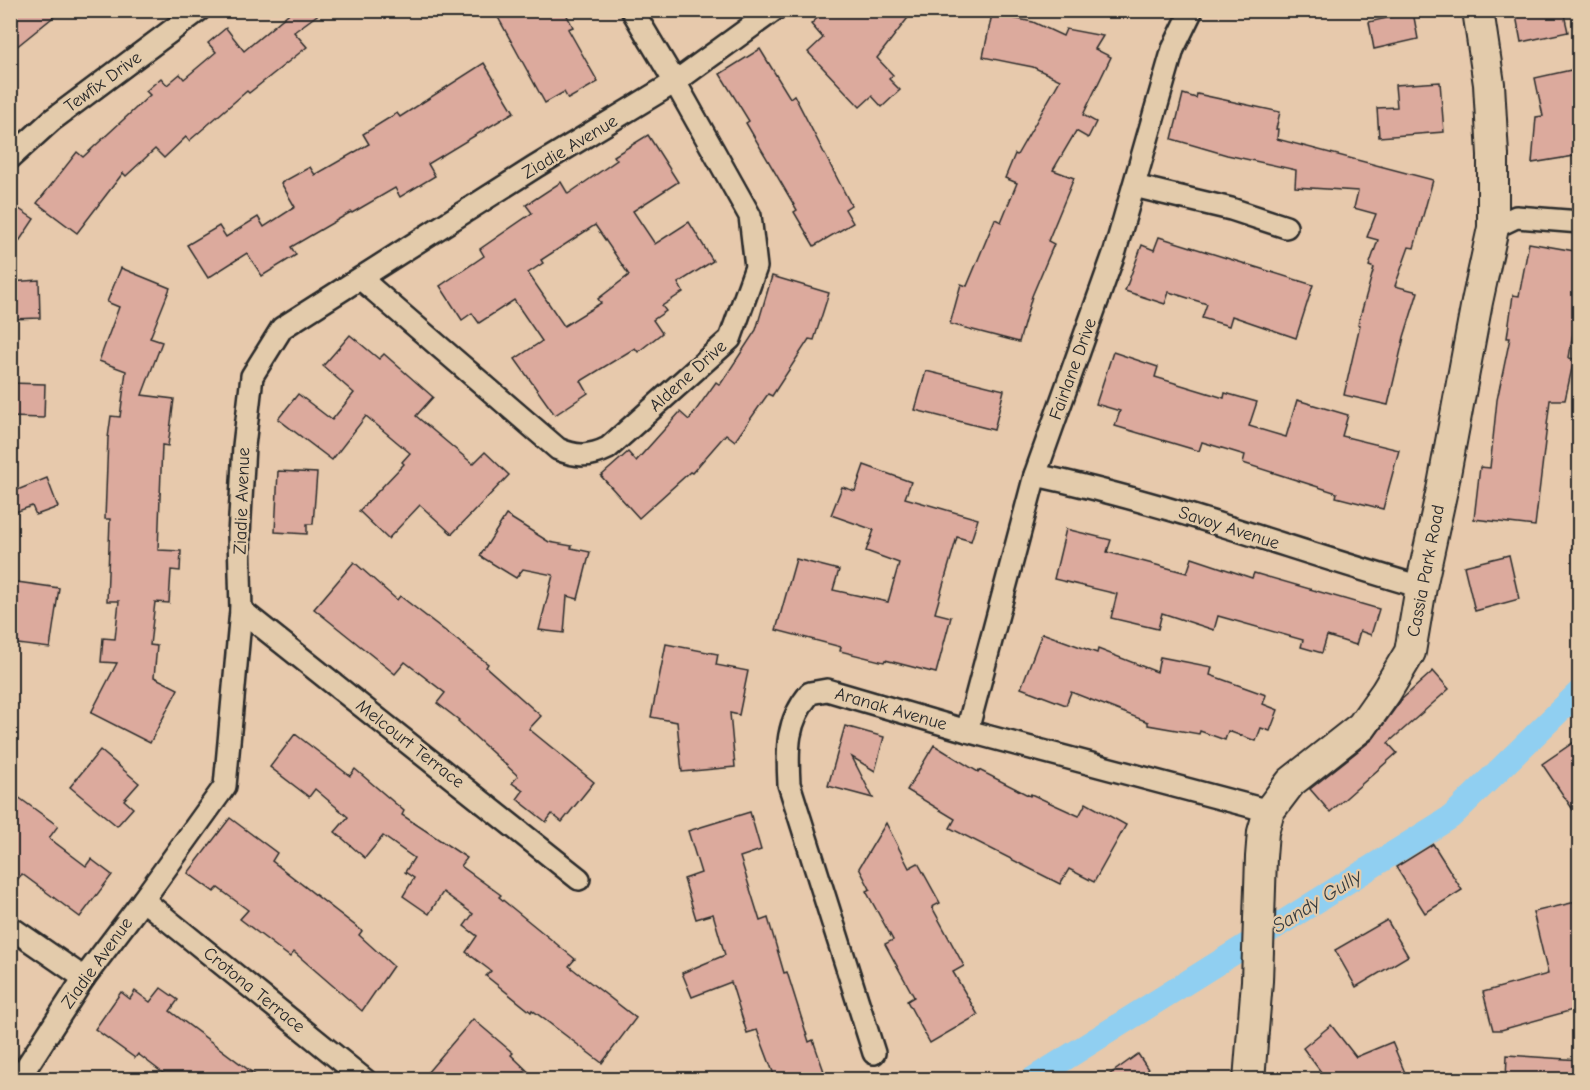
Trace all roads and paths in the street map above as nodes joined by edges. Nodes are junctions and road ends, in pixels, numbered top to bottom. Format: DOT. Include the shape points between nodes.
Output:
graph roads {
  1 [pos="199,10"];
  2 [pos="632,10"];
  3 [pos="774,10"];
  4 [pos="1192,10"];
  5 [pos="1478,10"];
  6 [pos="675,82"];
  7 [pos="10,158"];
  8 [pos="1134,186"];
  9 [pos="1580,222"];
  10 [pos="1287,227"];
  11 [pos="1493,228"];
  12 [pos="361,279"];
  13 [pos="1035,475"];
  14 [pos="1421,587"];
  15 [pos="241,610"];
  16 [pos="967,731"];
  17 [pos="1269,811"];
  18 [pos="579,879"];
  19 [pos="143,900"];
  20 [pos="10,927"];
  21 [pos="84,978"];
  22 [pos="874,1053"];
  23 [pos="18,1080"];
  24 [pos="365,1080"];
  25 [pos="1249,1080"];
  1 -- 7 [label="street, Tewfix Drive" via="51,120"];
  2 -- 6 [label="street, Aldene Drive"];
  3 -- 6 [label="street, Ziadie Avenue"];
  4 -- 8 [label="street, Fairlane Drive" via="1173,49"];
  5 -- 11 [label="main road, Cassia Park Road" via="1489,84"];
  6 -- 12 [label="street, Ziadie Avenue"];
  6 -- 12 [label="street, Aldene Drive" via="750,216 756,267 730,339 608,448 583,456 558,449"];
  8 -- 10 [label="street"];
  8 -- 13 [label="street, Fairlane Drive"];
  9 -- 11 [label="street" via="1516,217"];
  11 -- 14 [label="main road, Cassia Park Road"];
  12 -- 15 [label="street, Ziadie Avenue" via="282,328 252,376 239,535"];
  13 -- 14 [label="street, Savoy Avenue" via="1089,486 1214,522"];
  13 -- 16 [label="street, Fairlane Drive"];
  14 -- 17 [label="main road, Cassia Park Road" via="1410,652 1386,692 1362,726 1291,782"];
  15 -- 18 [label="street, Melcourt Terrace"];
  15 -- 19 [label="street, Ziadie Avenue" via="225,786"];
  16 -- 17 [label="street, Aranak Avenue"];
  16 -- 22 [label="street, Aranak Avenue" via="827,690 810,693 792,721 787,753 789,784"];
  17 -- 25 [label="main road, Cassia Park Road" via="1261,857"];
  19 -- 21 [label="street, Ziadie Avenue"];
  19 -- 24 [label="street, Crotona Terrace"];
  20 -- 21 [label="street"];
  21 -- 23 [label="street, Ziadie Avenue"];
}
